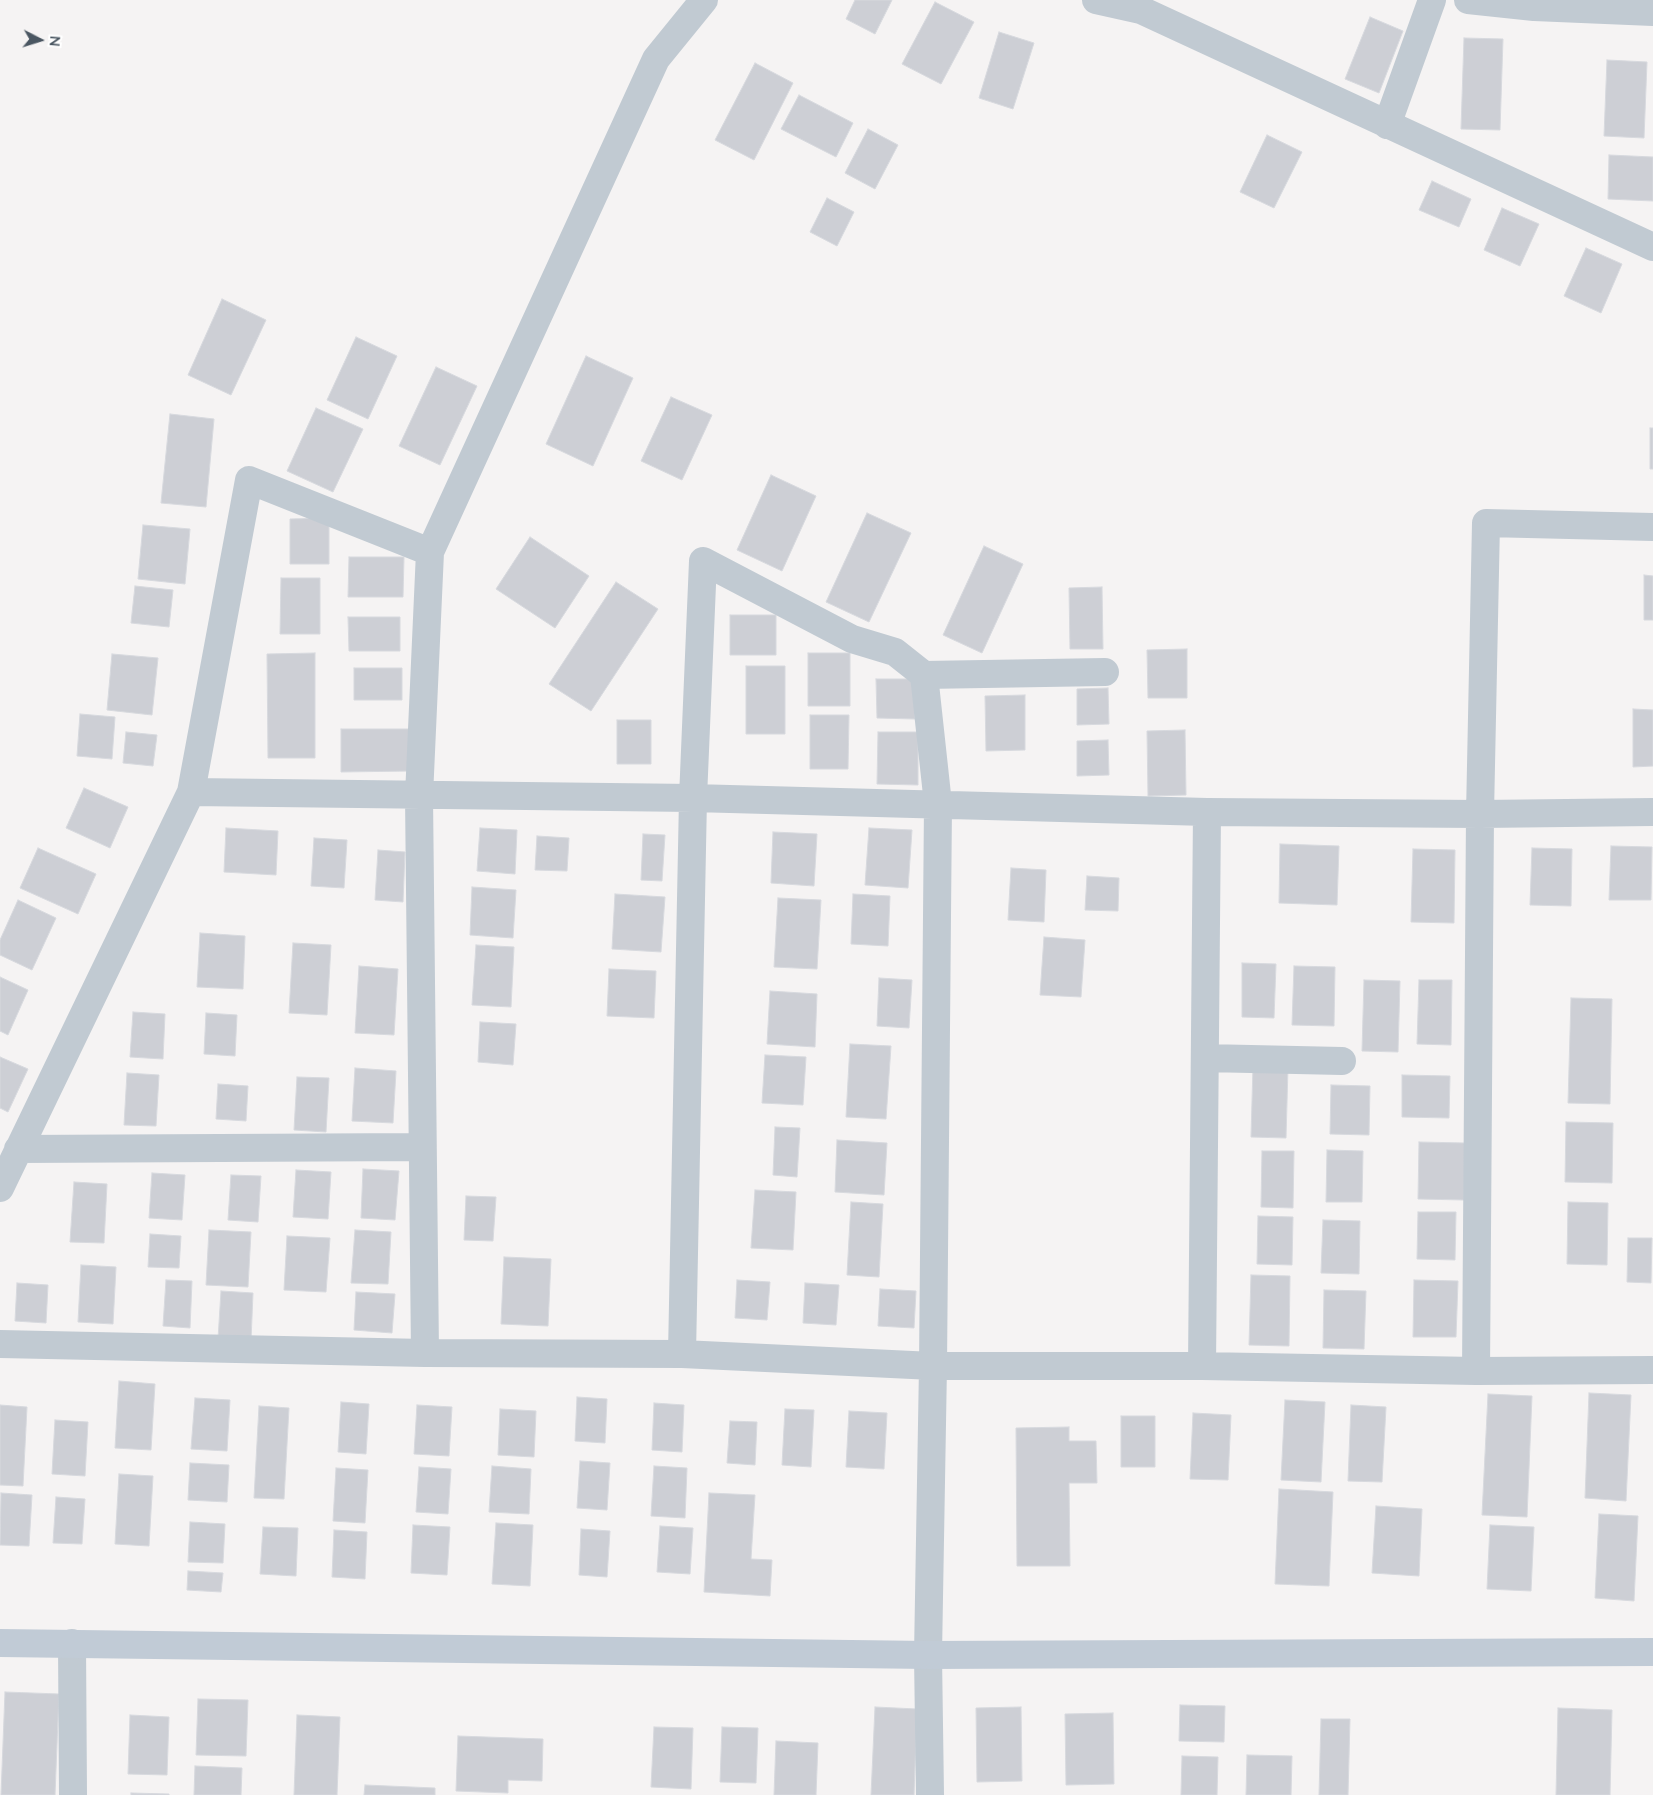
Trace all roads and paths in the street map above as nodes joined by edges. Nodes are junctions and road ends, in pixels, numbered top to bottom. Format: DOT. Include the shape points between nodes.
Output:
graph roads {
  1 [pos="704,0"];
  2 [pos="1096,0"];
  3 [pos="1432,0"];
  4 [pos="1468,0"];
  5 [pos="1653,12"];
  6 [pos="1387,125"];
  7 [pos="1653,247"];
  8 [pos="1653,527"];
  9 [pos="430,552"];
  10 [pos="1105,672"];
  11 [pos="924,675"];
  12 [pos="190,792"];
  13 [pos="419,796"];
  14 [pos="693,798"];
  15 [pos="938,804"];
  16 [pos="1207,812"];
  17 [pos="1653,812"];
  18 [pos="1480,814"];
  19 [pos="1205,1058"];
  20 [pos="1342,1061"];
  21 [pos="422,1147"];
  22 [pos="18,1149"];
  23 [pos="0,1188"];
  24 [pos="0,1344"];
  25 [pos="426,1353"];
  26 [pos="682,1354"];
  27 [pos="933,1366"];
  28 [pos="1202,1366"];
  29 [pos="1653,1370"];
  30 [pos="1476,1371"];
  31 [pos="0,1643"];
  32 [pos="72,1643"];
  33 [pos="1653,1652"];
  34 [pos="928,1655"];
  35 [pos="73,1795"];
  36 [pos="930,1795"];
  1 -- 9 [label="street" via="656,60"];
  2 -- 6 [label="street" via="1141,10"];
  3 -- 6 [label="street"];
  4 -- 5 [label="street" via="1534,7"];
  6 -- 7 [label="street"];
  8 -- 18 [label="street" via="1486,523"];
  9 -- 12 [label="street" via="249,480"];
  9 -- 13 [label="street"];
  10 -- 11 [label="street"];
  11 -- 14 [label="street" via="895,652 852,639 703,561"];
  11 -- 15 [label="street"];
  12 -- 13 [label="street"];
  12 -- 22 [label="street"];
  13 -- 14 [label="street"];
  13 -- 21 [label="street"];
  14 -- 15 [label="street"];
  14 -- 26 [label="street"];
  15 -- 16 [label="street"];
  15 -- 27 [label="street"];
  16 -- 18 [label="street"];
  16 -- 19 [label="street"];
  17 -- 18 [label="street"];
  18 -- 30 [label="street"];
  19 -- 20 [label="street"];
  19 -- 28 [label="street"];
  21 -- 22 [label="street"];
  21 -- 25 [label="street"];
  22 -- 23 [label="street"];
  24 -- 25 [label="street"];
  25 -- 26 [label="street"];
  26 -- 27 [label="street"];
  27 -- 28 [label="street"];
  27 -- 34 [label="street"];
  28 -- 30 [label="street"];
  29 -- 30 [label="street"];
  31 -- 32 [label="street"];
  32 -- 34 [label="street"];
  32 -- 35 [label="street"];
  33 -- 34 [label="street"];
  34 -- 36 [label="street"];
}
